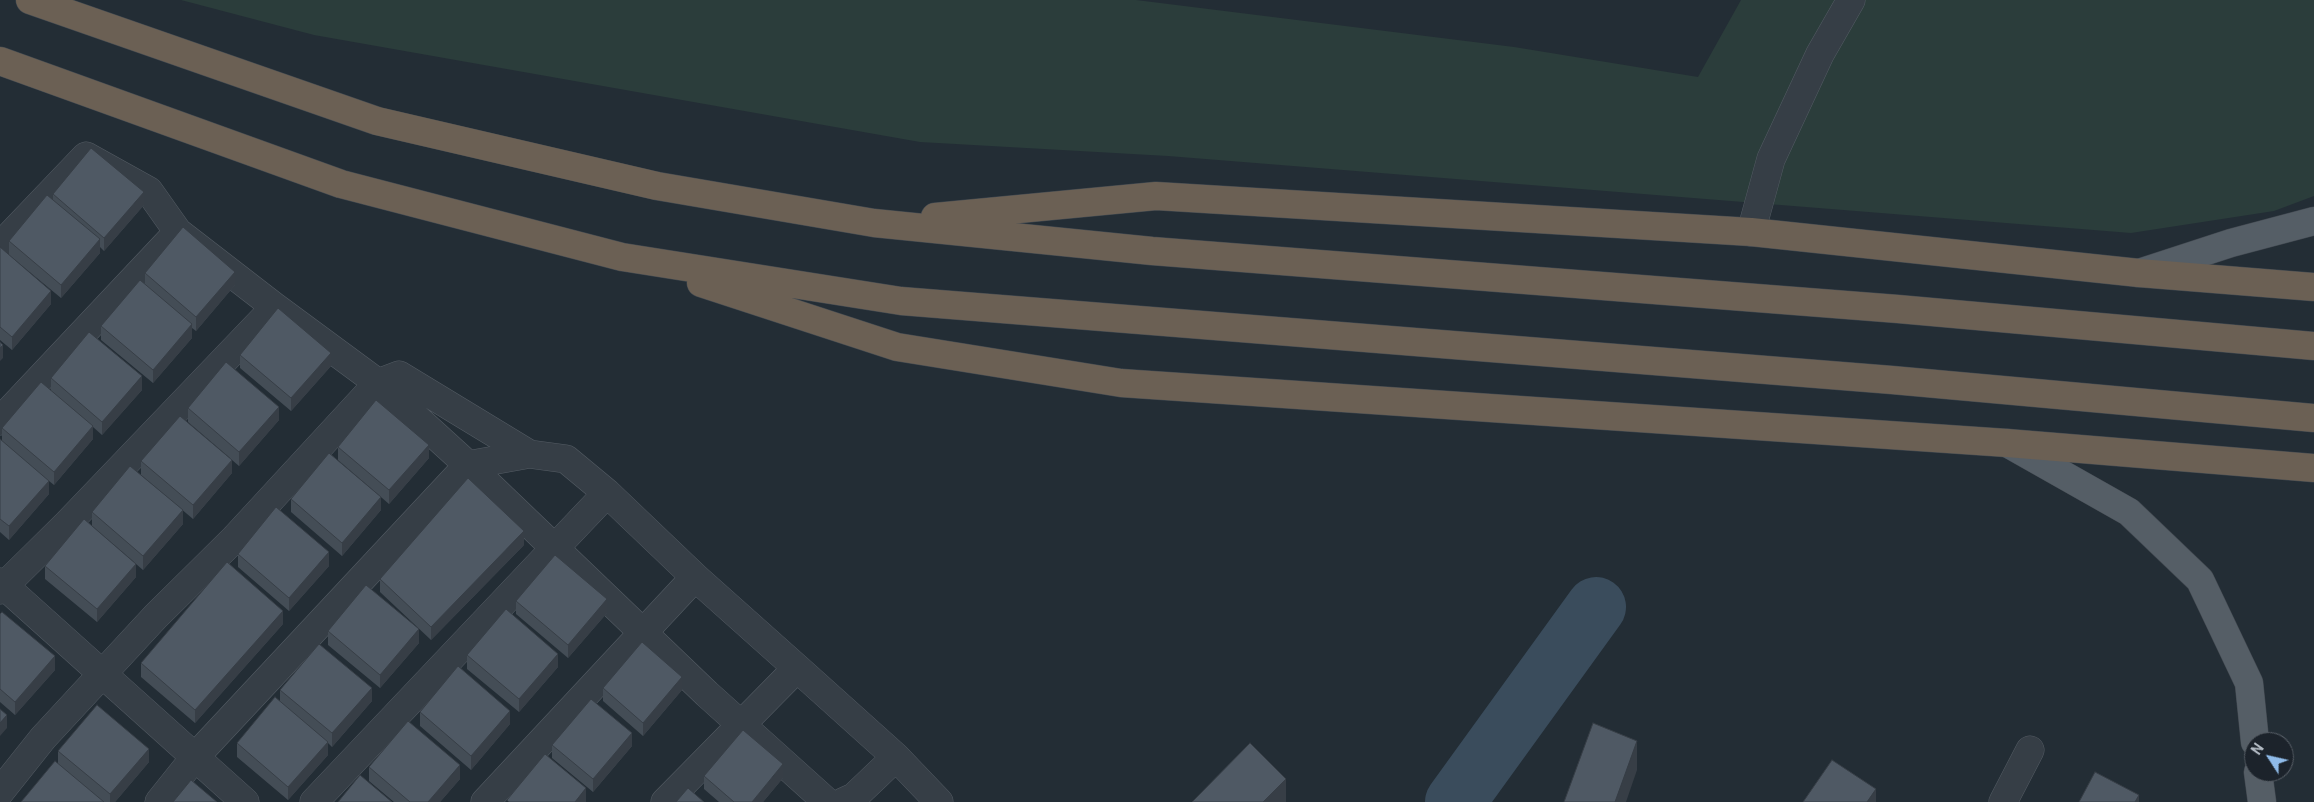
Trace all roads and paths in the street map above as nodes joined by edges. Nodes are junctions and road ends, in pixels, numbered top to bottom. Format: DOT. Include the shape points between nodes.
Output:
graph roads {
  1 [pos="30,0"];
  2 [pos="1851,0"];
  3 [pos="0,61"];
  4 [pos="2314,221"];
  5 [pos="874,223"];
  6 [pos="178,232"];
  7 [pos="1751,232"];
  8 [pos="0,246"];
  9 [pos="622,257"];
  10 [pos="2139,273"];
  11 [pos="2314,287"];
  12 [pos="275,307"];
  13 [pos="2314,346"];
  14 [pos="378,383"];
  15 [pos="2314,418"];
  16 [pos="0,421"];
  17 [pos="2007,443"];
  18 [pos="529,454"];
  19 [pos="468,465"];
  20 [pos="2314,468"];
  21 [pos="606,493"];
  22 [pos="555,548"];
  23 [pos="695,577"];
  24 [pos="1,586"];
  25 [pos="643,632"];
  26 [pos="797,668"];
  27 [pos="103,674"];
  28 [pos="741,723"];
  29 [pos="2254,732"];
  30 [pos="2030,750"];
  31 [pos="195,757"];
  32 [pos="896,757"];
  33 [pos="2259,782"];
  34 [pos="0,792"];
  35 [pos="159,802"];
  36 [pos="245,802"];
  37 [pos="314,802"];
  38 [pos="485,802"];
  39 [pos="665,802"];
  40 [pos="827,802"];
  41 [pos="843,802"];
  42 [pos="939,802"];
  43 [pos="2003,802"];
  44 [pos="2262,802"];
  1 -- 5 [label="highway" via="377,121 657,186"];
  2 -- 7 [label="street" via="1820,54 1771,160"];
  3 -- 9 [label="highway" via="341,184"];
  4 -- 10 [label="main road"];
  5 -- 7 [label="highway" via="1156,196"];
  5 -- 13 [label="highway" via="1152,251 1898,309"];
  6 -- 8 [label="street" via="149,191 86,156"];
  6 -- 12 [label="street"];
  6 -- 16 [label="street"];
  7 -- 10 [label="highway"];
  9 -- 15 [label="highway" via="901,301 1892,380"];
  9 -- 17 [label="highway" via="896,347 1121,383"];
  10 -- 11 [label="highway"];
  12 -- 14 [label="street"];
  12 -- 24 [label="street" via="68,523"];
  14 -- 18 [label="street" via="399,375"];
  14 -- 19 [label="street"];
  14 -- 27 [label="street"];
  17 -- 20 [label="highway"];
  17 -- 29 [label="main road" via="2128,512 2200,580 2248,683"];
  18 -- 19 [label="street"];
  18 -- 21 [label="street" via="566,459"];
  19 -- 22 [label="street"];
  19 -- 31 [label="street"];
  21 -- 22 [label="street"];
  21 -- 23 [label="street"];
  22 -- 25 [label="street"];
  22 -- 37 [label="street"];
  23 -- 25 [label="street"];
  23 -- 26 [label="street"];
  24 -- 27 [label="street"];
  25 -- 28 [label="street"];
  25 -- 38 [label="street"];
  26 -- 28 [label="street"];
  26 -- 32 [label="street"];
  27 -- 31 [label="street"];
  27 -- 34 [label="street" via="42,738"];
  28 -- 39 [label="street"];
  28 -- 40 [label="street"];
  30 -- 43 [label="street"];
  31 -- 35 [label="street"];
  31 -- 36 [label="street"];
  32 -- 41 [label="street" via="854,796"];
  32 -- 42 [label="street"];
  33 -- 44 [label="main road"];
}
